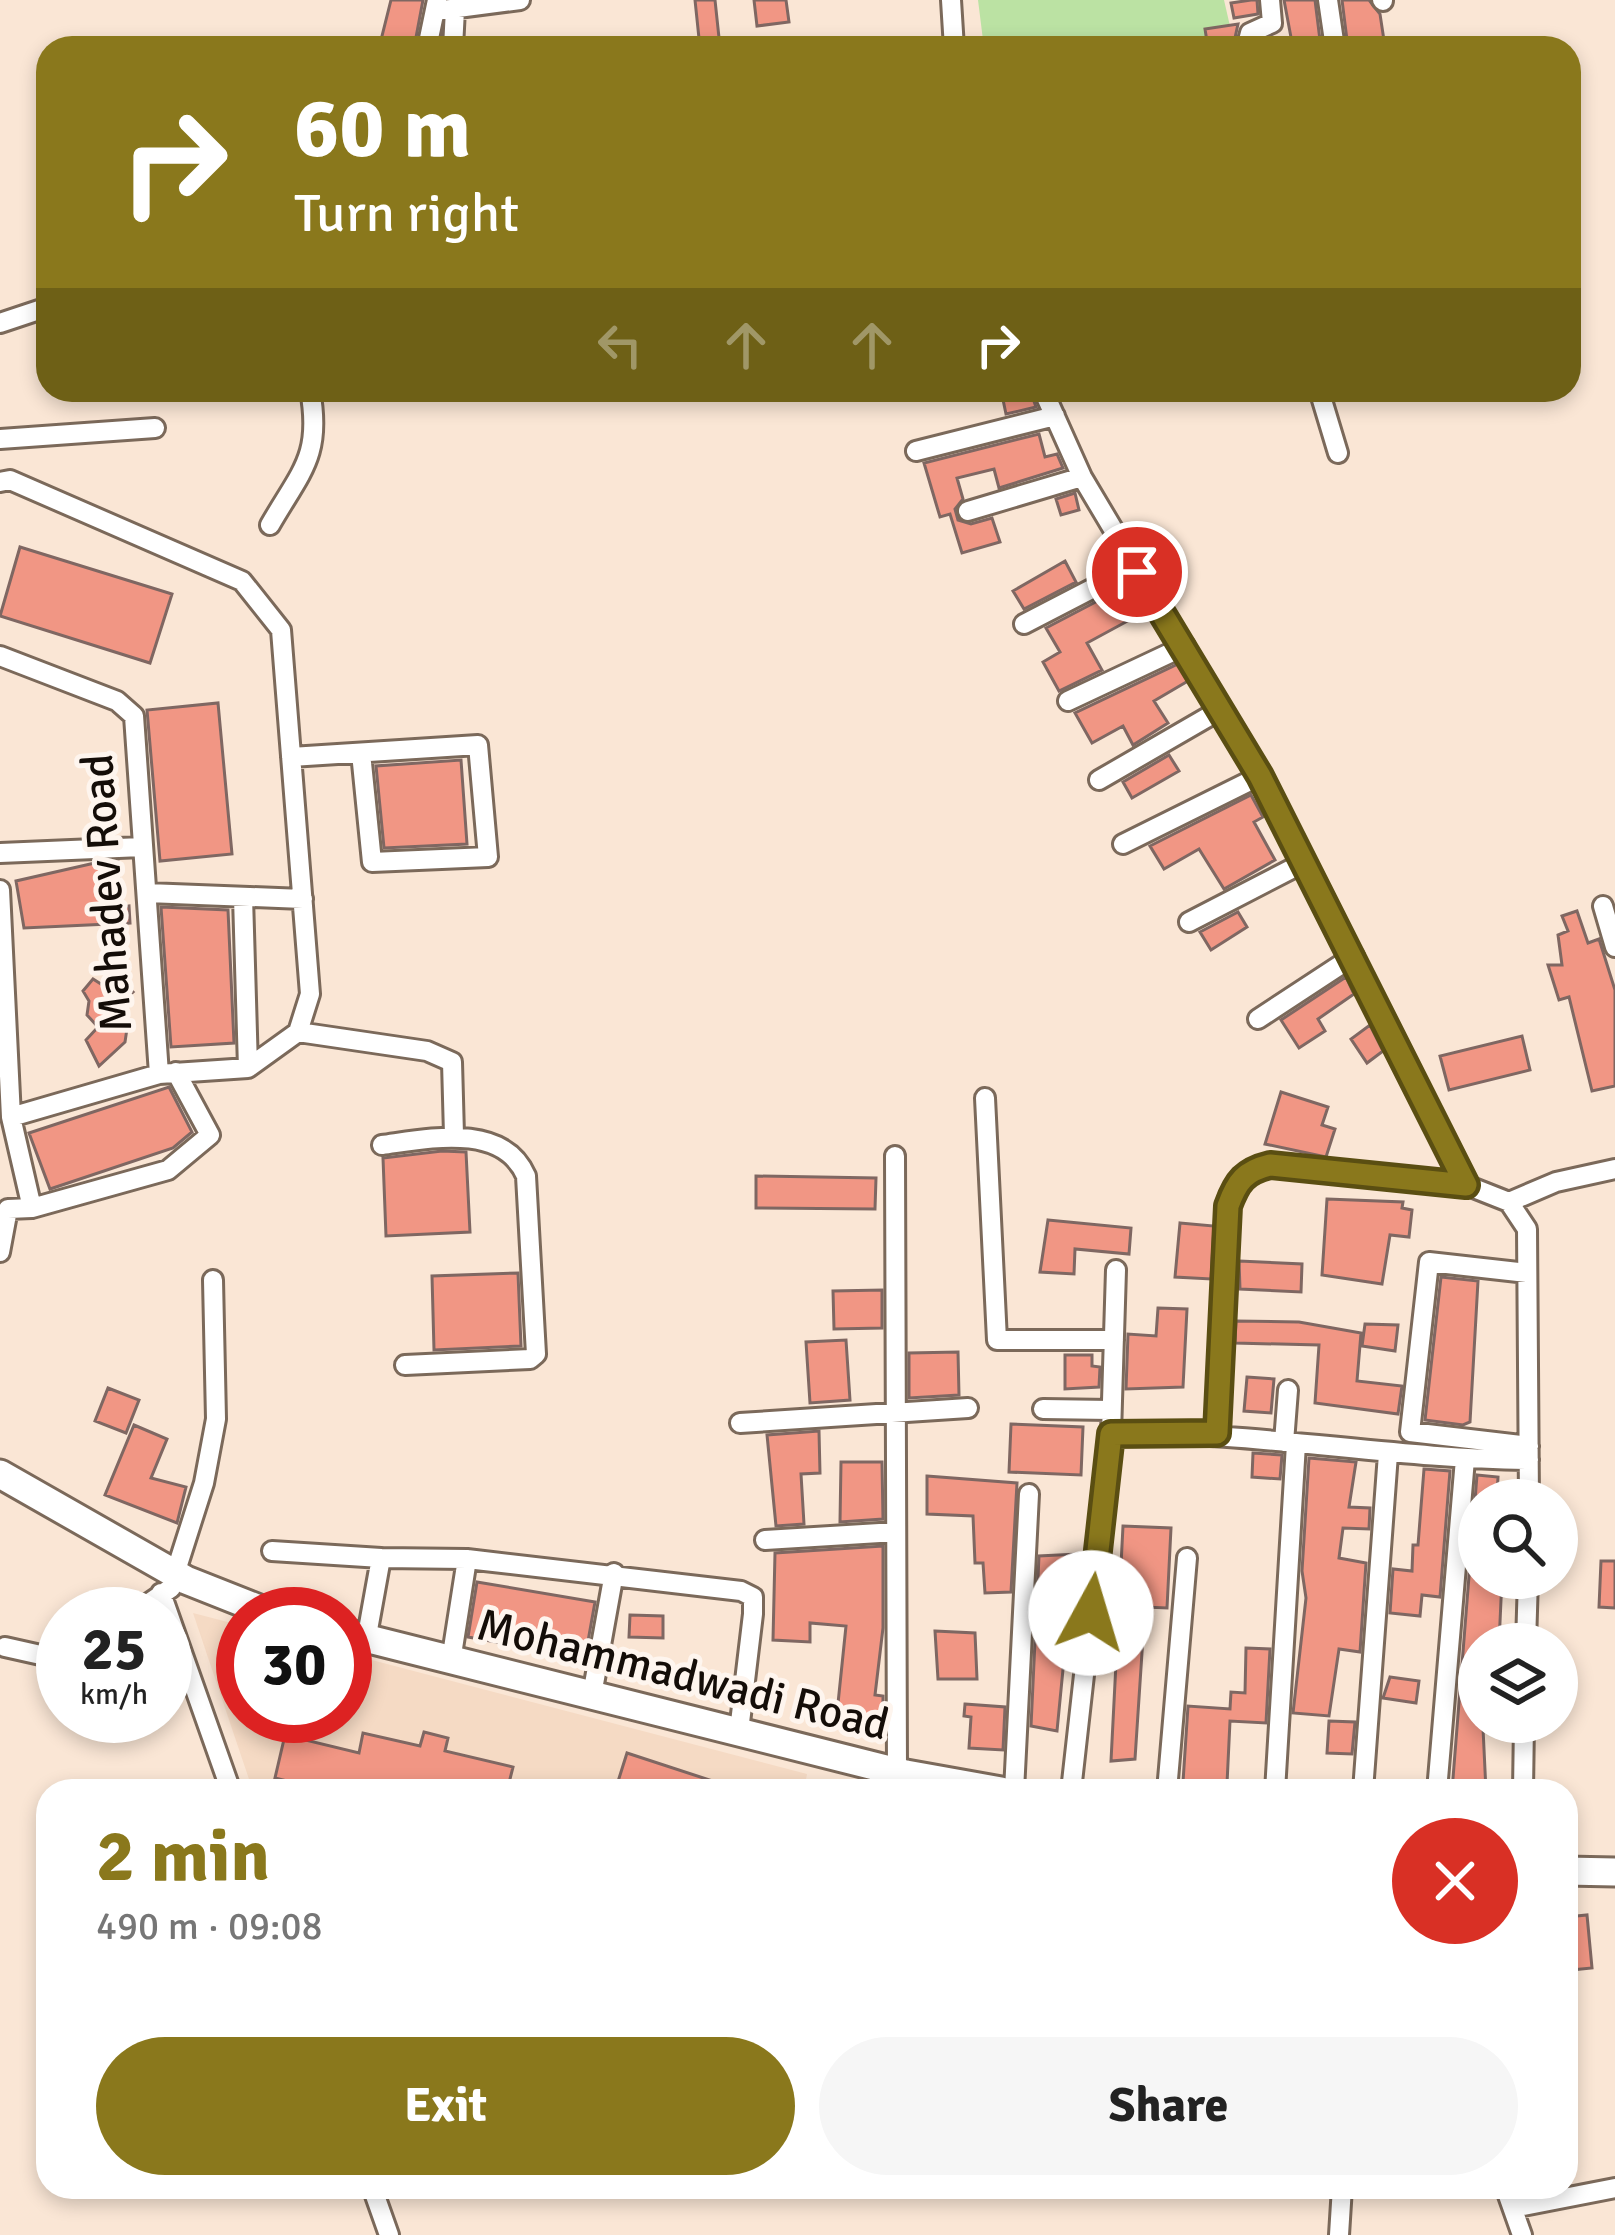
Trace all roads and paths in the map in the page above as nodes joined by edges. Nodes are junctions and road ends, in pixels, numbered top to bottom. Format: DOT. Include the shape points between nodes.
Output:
graph roads {
  1 [pos="520,0"];
  2 [pos="951,0"];
  3 [pos="1270,0"];
  4 [pos="1328,0"];
  5 [pos="442,7"];
  6 [pos="432,36"];
  7 [pos="450,36"];
  8 [pos="954,36"];
  9 [pos="1249,36"];
  10 [pos="1333,36"];
  11 [pos="36,311"];
  12 [pos="0,322"];
  13 [pos="311,402"];
  14 [pos="1048,402"];
  15 [pos="1323,402"];
  16 [pos="1054,416"];
  17 [pos="154,428"];
  18 [pos="0,439"];
  19 [pos="916,451"];
  20 [pos="1338,453"];
  21 [pos="1082,477"];
  22 [pos="0,482"];
  23 [pos="968,511"];
  24 [pos="270,525"];
  25 [pos="1134,567"];
  26 [pos="1024,624"];
  27 [pos="1185,646"];
  28 [pos="0,656"];
  29 [pos="1068,701"];
  30 [pos="1220,710"];
  31 [pos="361,753"];
  32 [pos="291,757"];
  33 [pos="1260,776"];
  34 [pos="1099,780"];
  35 [pos="1123,844"];
  36 [pos="142,847"];
  37 [pos="0,853"];
  38 [pos="1305,862"];
  39 [pos="0,890"];
  40 [pos="147,893"];
  41 [pos="243,897"];
  42 [pos="303,899"];
  43 [pos="1603,906"];
  44 [pos="1189,922"];
  45 [pos="1615,947"];
  46 [pos="1354,956"];
  47 [pos="1258,1019"];
  48 [pos="298,1033"];
  49 [pos="248,1069"];
  50 [pos="167,1073"];
  51 [pos="986,1098"];
  52 [pos="11,1117"];
  53 [pos="453,1129"];
  54 [pos="382,1145"];
  55 [pos="895,1156"];
  56 [pos="1615,1169"];
  57 [pos="1466,1185"];
  58 [pos="4,1202"];
  59 [pos="1509,1202"];
  60 [pos="32,1208"];
  61 [pos="0,1252"];
  62 [pos="1116,1270"];
  63 [pos="1527,1274"];
  64 [pos="213,1280"];
  65 [pos="1114,1340"];
  66 [pos="405,1366"];
  67 [pos="1288,1390"];
  68 [pos="968,1408"];
  69 [pos="1043,1409"];
  70 [pos="1111,1410"];
  71 [pos="896,1413"];
  72 [pos="740,1423"];
  73 [pos="1217,1433"];
  74 [pos="1111,1434"];
  75 [pos="1290,1443"];
  76 [pos="1529,1453"];
  77 [pos="1388,1454"];
  78 [pos="1465,1459"];
  79 [pos="0,1474"];
  80 [pos="1529,1479"];
  81 [pos="1029,1494"];
  82 [pos="896,1532"];
  83 [pos="765,1540"];
  84 [pos="272,1551"];
  85 [pos="381,1558"];
  86 [pos="1187,1558"];
  87 [pos="467,1559"];
  88 [pos="614,1573"];
  89 [pos="174,1582"];
  90 [pos="168,1587"];
  91 [pos="371,1587"];
  92 [pos="216,1596"];
  93 [pos="372,1641"];
  94 [pos="5,1647"];
  95 [pos="36,1654"];
  96 [pos="451,1661"];
  97 [pos="592,1695"];
  98 [pos="739,1731"];
  99 [pos="1524,1743"];
  100 [pos="896,1771"];
  101 [pos="228,1779"];
  102 [pos="938,1779"];
  103 [pos="1015,1779"];
  104 [pos="1072,1779"];
  105 [pos="1168,1779"];
  106 [pos="1276,1779"];
  107 [pos="1365,1779"];
  108 [pos="1438,1779"];
  109 [pos="1523,1779"];
  110 [pos="1578,1871"];
  111 [pos="1615,1872"];
  112 [pos="1615,2188"];
  113 [pos="1578,2195"];
  114 [pos="376,2199"];
  115 [pos="1341,2199"];
  116 [pos="1510,2199"];
  117 [pos="1559,2199"];
  118 [pos="1513,2208"];
  119 [pos="389,2235"];
  120 [pos="1339,2235"];
  121 [pos="1522,2235"];
  1 -- 5 [label="street"];
  2 -- 8 [label="street"];
  3 -- 9 [label="street" via="1272,23"];
  4 -- 10 [label="street"];
  5 -- 6 [label="street"];
  5 -- 7 [label="street"];
  11 -- 12 [label="street"];
  13 -- 24 [label="street" via="308,469"];
  14 -- 16 [label="street"];
  15 -- 20 [label="street"];
  16 -- 19 [label="street"];
  16 -- 21 [label="street"];
  17 -- 18 [label="street"];
  21 -- 23 [label="street"];
  21 -- 25 [label="street"];
  22 -- 32 [label="street" via="242,581 281,631"];
  25 -- 26 [label="street"];
  25 -- 27 [label="street"];
  27 -- 29 [label="street"];
  27 -- 30 [label="street"];
  28 -- 36 [label="street, Mahadev Road" via="130,709"];
  30 -- 33 [label="street"];
  30 -- 34 [label="street"];
  31 -- 31 [label="street" via="478,745 488,857 371,862"];
  31 -- 32 [label="street"];
  32 -- 42 [label="street"];
  33 -- 35 [label="street"];
  33 -- 38 [label="street"];
  36 -- 37 [label="street"];
  36 -- 40 [label="street, Mahadev Road"];
  38 -- 44 [label="street"];
  38 -- 46 [label="street"];
  39 -- 52 [label="street"];
  40 -- 41 [label="street"];
  40 -- 50 [label="street, Mahadev Road"];
  41 -- 42 [label="street"];
  41 -- 49 [label="street"];
  42 -- 48 [label="street" via="310,994"];
  43 -- 45 [label="street"];
  46 -- 47 [label="street"];
  46 -- 57 [label="street"];
  48 -- 49 [label="street"];
  48 -- 53 [label="street" via="427,1051 452,1063"];
  49 -- 50 [label="street"];
  50 -- 52 [label="street"];
  50 -- 60 [label="street, Mahadev Road" via="210,1135 168,1170"];
  51 -- 65 [label="street" via="997,1340"];
  52 -- 60 [label="street"];
  53 -- 54 [label="street"];
  53 -- 66 [label="street" via="513,1156 526,1176 536,1354"];
  55 -- 71 [label="street"];
  56 -- 59 [label="street" via="1556,1181"];
  57 -- 59 [label="street"];
  57 -- 73 [label="street" via="1270,1165 1249,1170 1228,1206"];
  58 -- 60 [label="street, Mahadev Road"];
  58 -- 61 [label="street, Mahadev Road"];
  59 -- 63 [label="street" via="1527,1229"];
  62 -- 65 [label="street"];
  63 -- 76 [label="street"];
  63 -- 76 [label="street" via="1430,1262 1410,1432"];
  64 -- 89 [label="street" via="216,1419"];
  65 -- 70 [label="street"];
  67 -- 75 [label="street"];
  68 -- 71 [label="street"];
  69 -- 70 [label="street"];
  70 -- 74 [label="street"];
  71 -- 72 [label="street"];
  71 -- 82 [label="street"];
  73 -- 74 [label="street"];
  73 -- 75 [label="street"];
  74 -- 104 [label="street"];
  75 -- 77 [label="street"];
  75 -- 106 [label="street"];
  76 -- 78 [label="street"];
  76 -- 80 [label="street"];
  77 -- 78 [label="street"];
  77 -- 107 [label="street"];
  78 -- 108 [label="street"];
  79 -- 89 [label="main road"];
  81 -- 103 [label="street"];
  82 -- 83 [label="street"];
  82 -- 100 [label="street"];
  84 -- 85 [label="street"];
  85 -- 87 [label="street"];
  85 -- 91 [label="street"];
  86 -- 105 [label="street"];
  87 -- 88 [label="street"];
  87 -- 96 [label="street"];
  88 -- 97 [label="street"];
  88 -- 98 [label="street" via="753,1598"];
  89 -- 90 [label="street"];
  89 -- 92 [label="main road"];
  89 -- 101 [label="street"];
  93 -- 96 [label="main road, Mohammadwadi Road"];
  94 -- 95 [label="street"];
  96 -- 97 [label="main road, Mohammadwadi Road"];
  97 -- 98 [label="main road, Mohammadwadi Road"];
  98 -- 100 [label="main road, Mohammadwadi Road"];
  99 -- 109 [label="street"];
  100 -- 102 [label="main road, Mohammadwadi Road"];
  110 -- 111 [label="main road"];
  112 -- 113 [label="street"];
  114 -- 119 [label="street"];
  115 -- 120 [label="street"];
  116 -- 118 [label="street"];
  117 -- 118 [label="street"];
  118 -- 121 [label="street"];
}
